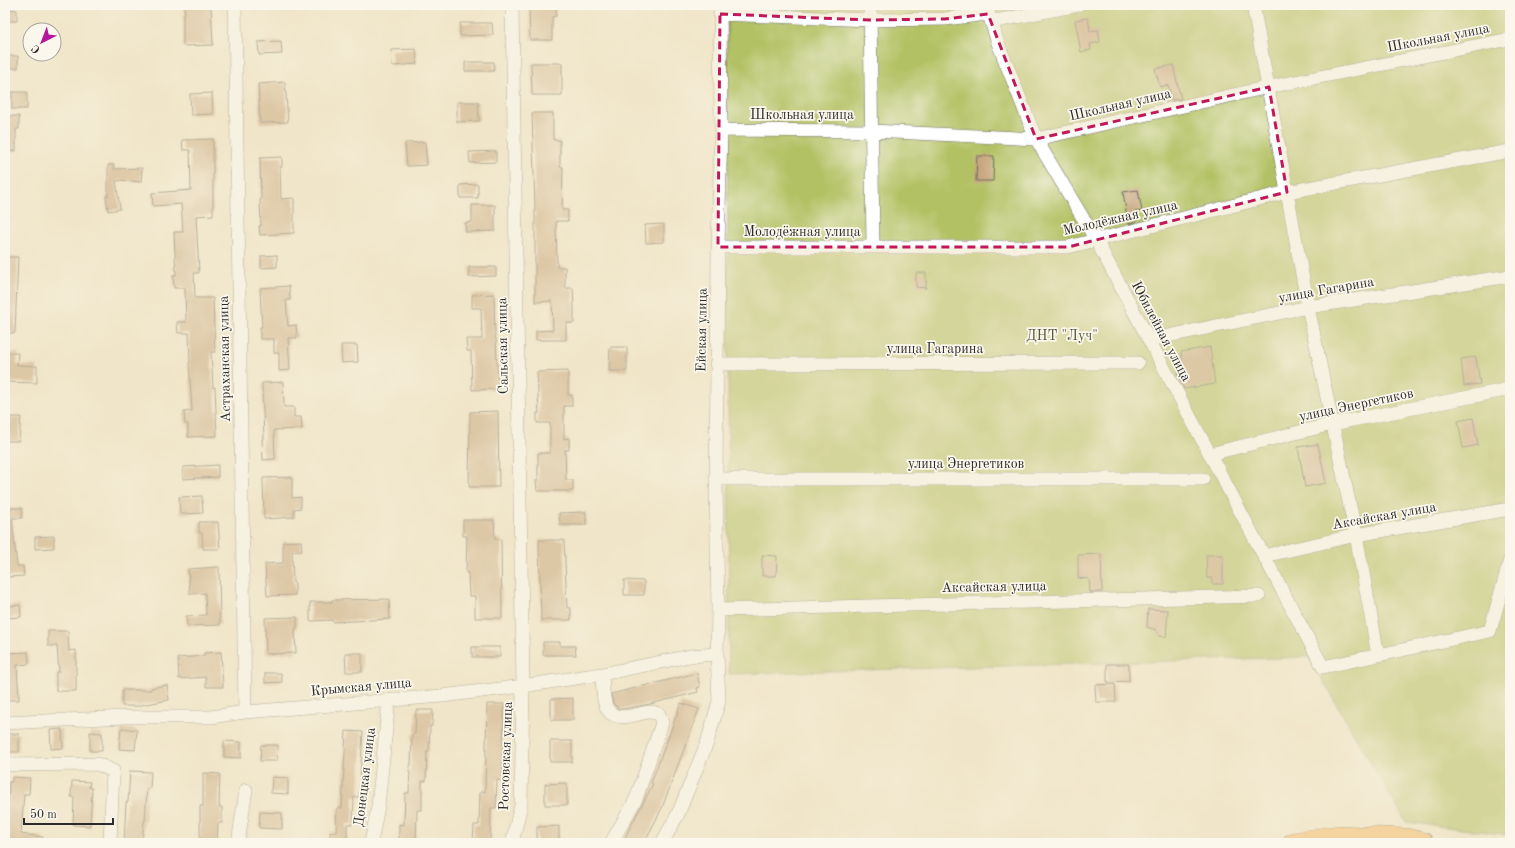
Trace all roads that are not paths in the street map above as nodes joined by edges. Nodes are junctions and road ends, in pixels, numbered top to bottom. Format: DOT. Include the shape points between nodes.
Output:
graph roads {
  1 [pos="235,5"];
  2 [pos="512,5"];
  3 [pos="870,5"];
  4 [pos="1078,5"];
  5 [pos="1253,5"];
  6 [pos="723,11"];
  7 [pos="989,14"];
  8 [pos="870,20"];
  9 [pos="1510,39"];
  10 [pos="1269,87"];
  11 [pos="726,130"];
  12 [pos="872,131"];
  13 [pos="1036,139"];
  14 [pos="1510,151"];
  15 [pos="1287,192"];
  16 [pos="1096,240"];
  17 [pos="873,246"];
  18 [pos="724,247"];
  19 [pos="1510,276"];
  20 [pos="1308,307"];
  21 [pos="1149,340"];
  22 [pos="1138,363"];
  23 [pos="716,364"];
  24 [pos="1510,389"];
  25 [pos="1332,424"];
  26 [pos="1210,454"];
  27 [pos="716,479"];
  28 [pos="1203,479"];
  29 [pos="1510,509"];
  30 [pos="1356,535"];
  31 [pos="1264,556"];
  32 [pos="1510,560"];
  33 [pos="1259,596"];
  34 [pos="725,610"];
  35 [pos="717,654"];
  36 [pos="1378,654"];
  37 [pos="602,674"];
  38 [pos="523,690"];
  39 [pos="389,700"];
  40 [pos="245,712"];
  41 [pos="5,723"];
  42 [pos="5,765"];
  43 [pos="246,790"];
  44 [pos="110,843"];
  45 [pos="238,843"];
  46 [pos="371,843"];
  47 [pos="512,843"];
  48 [pos="611,843"];
  49 [pos="662,843"];
  50 [pos="1293,843"];
  51 [pos="1423,843"];
  1 -- 40 [label="street, Астраханская улица"];
  2 -- 38 [label="street, Сальская улица"];
  3 -- 8 [label="street"];
  4 -- 7 [label="street"];
  5 -- 10 [label="street"];
  6 -- 8 [label="street"];
  6 -- 11 [label="street, Ейская улица"];
  7 -- 8 [label="street" via="945,19"];
  7 -- 13 [label="street, Юбилейная улица"];
  8 -- 12 [label="street"];
  9 -- 10 [label="street, Школьная улица"];
  10 -- 13 [label="street, Школьная улица"];
  10 -- 15 [label="street"];
  11 -- 12 [label="street, Школьная улица"];
  11 -- 18 [label="street, Ейская улица"];
  12 -- 13 [label="street, Школьная улица"];
  12 -- 17 [label="street"];
  13 -- 16 [label="street, Юбилейная улица"];
  14 -- 15 [label="street, Молодёжная улица"];
  15 -- 16 [label="street, Молодёжная улица"];
  15 -- 20 [label="street"];
  16 -- 17 [label="street, Молодёжная улица" via="1068,247"];
  16 -- 21 [label="street, Юбилейная улица"];
  17 -- 18 [label="street, Молодёжная улица"];
  18 -- 23 [label="street, Ейская улица"];
  19 -- 20 [label="street, улица Гагарина"];
  20 -- 21 [label="street, улица Гагарина"];
  20 -- 25 [label="street"];
  21 -- 26 [label="street, Юбилейная улица"];
  22 -- 23 [label="street, улица Гагарина"];
  23 -- 27 [label="street, Ейская улица"];
  24 -- 25 [label="street, улица Энергетиков"];
  25 -- 26 [label="street, улица Энергетиков"];
  25 -- 30 [label="street"];
  26 -- 31 [label="street, Юбилейная улица"];
  27 -- 28 [label="street, улица Энергетиков"];
  27 -- 34 [label="street, Ейская улица"];
  29 -- 30 [label="street, Аксайская улица"];
  30 -- 31 [label="street, Аксайская улица"];
  30 -- 36 [label="street"];
  31 -- 36 [label="street, Юбилейная улица" via="1323,666"];
  32 -- 36 [label="street" via="1490,631"];
  33 -- 34 [label="street, Аксайская улица"];
  34 -- 35 [label="street, Ейская улица"];
  35 -- 37 [label="street, Крымская улица" via="690,656"];
  35 -- 49 [label="street, Ейская улица" via="719,701 715,715 678,814"];
  37 -- 38 [label="street, Крымская улица"];
  37 -- 48 [label="street" via="604,705 607,711 618,717 650,711 659,714 662,723 636,799"];
  38 -- 39 [label="street, Крымская улица"];
  38 -- 47 [label="street, Ростовская улица" via="521,805"];
  39 -- 40 [label="street, Крымская улица"];
  39 -- 46 [label="street, Донецкая улица" via="378,806"];
  40 -- 41 [label="street, Крымская улица" via="211,717 126,717"];
  42 -- 44 [label="street" via="97,764 113,771"];
  43 -- 45 [label="street"];
  50 -- 51 [label="main road" via="1338,836 1406,839"];
}
